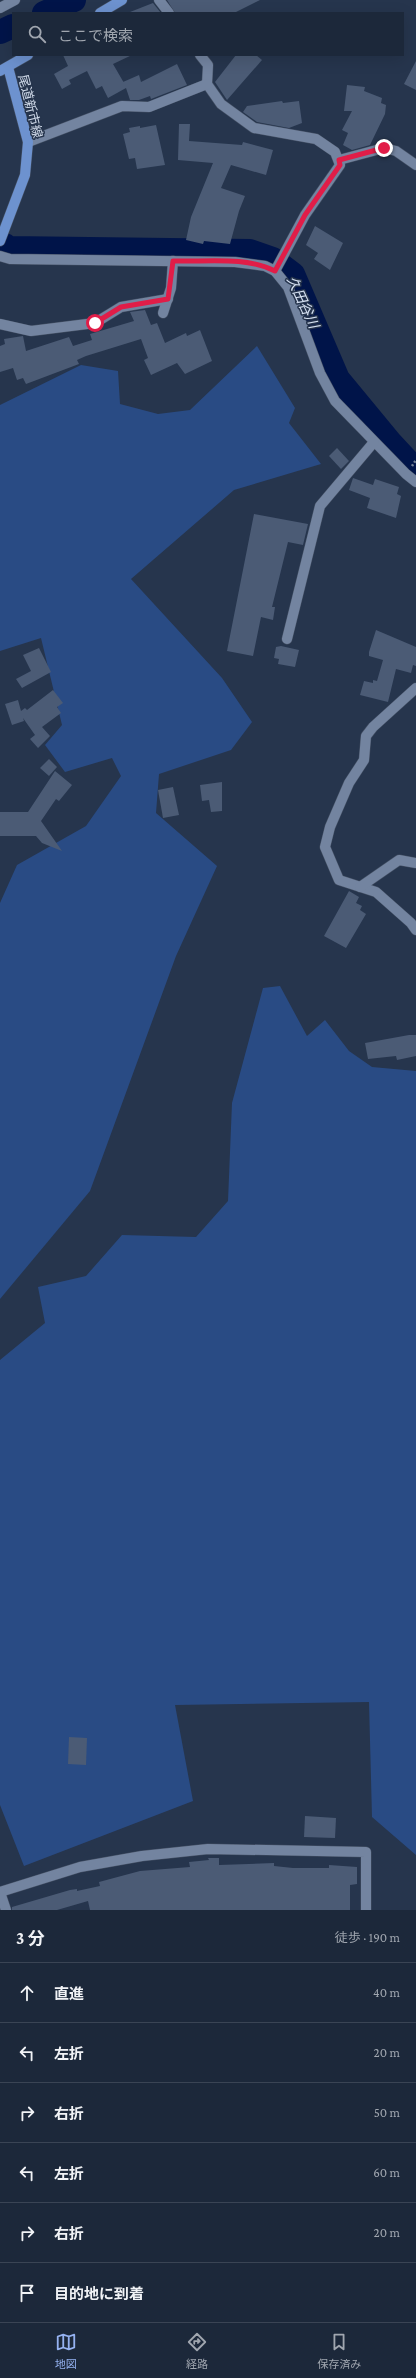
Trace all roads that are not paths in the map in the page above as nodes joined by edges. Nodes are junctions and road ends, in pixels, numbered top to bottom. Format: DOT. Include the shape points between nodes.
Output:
graph roads {
  1 [pos="15,0"];
  2 [pos="122,0"];
  3 [pos="159,0"];
  4 [pos="0,8"];
  5 [pos="102,12"];
  6 [pos="168,12"];
  7 [pos="26,56"];
  8 [pos="201,56"];
  9 [pos="4,69"];
  10 [pos="207,84"];
  11 [pos="28,142"];
  12 [pos="339,160"];
  13 [pos="416,165"];
  14 [pos="0,242"];
  15 [pos="0,256"];
  16 [pos="173,261"];
  17 [pos="275,271"];
  18 [pos="168,299"];
  19 [pos="163,313"];
  20 [pos="0,324"];
  21 [pos="374,442"];
  22 [pos="416,482"];
  23 [pos="287,639"];
  24 [pos="416,688"];
  25 [pos="416,863"];
  26 [pos="360,887"];
  27 [pos="416,930"];
  28 [pos="0,1892"];
  29 [pos="6,1910"];
  30 [pos="366,1910"];
  1 -- 4 [label="street"];
  2 -- 5 [label="main road"];
  3 -- 6 [label="street"];
  7 -- 9 [label="main road, 尾道新市線"];
  8 -- 10 [label="street" via="208,66"];
  9 -- 11 [label="main road, 尾道新市線"];
  10 -- 11 [label="street" via="149,107 122,106"];
  10 -- 12 [label="street" via="221,104 254,128 316,139 335,152"];
  11 -- 14 [label="main road, 尾道新市線" via="25,175"];
  12 -- 13 [label="street" via="384,148 396,151"];
  12 -- 17 [label="street" via="340,165 305,215"];
  15 -- 16 [label="street" via="10,259"];
  16 -- 17 [label="street" via="235,262 266,266"];
  16 -- 18 [label="street"];
  17 -- 21 [label="street" via="288,287 320,373 335,401"];
  18 -- 19 [label="street"];
  18 -- 20 [label="street" via="121,307 95,323 31,330"];
  21 -- 22 [label="street"];
  21 -- 23 [label="street" via="320,506"];
  24 -- 26 [label="street" via="366,736 364,760 349,783 330,827 325,847 339,880"];
  25 -- 26 [label="street" via="399,860"];
  26 -- 27 [label="street" via="376,892"];
  28 -- 29 [label="street"];
  28 -- 30 [label="street" via="80,1867 142,1856 201,1850 366,1852"];
}
